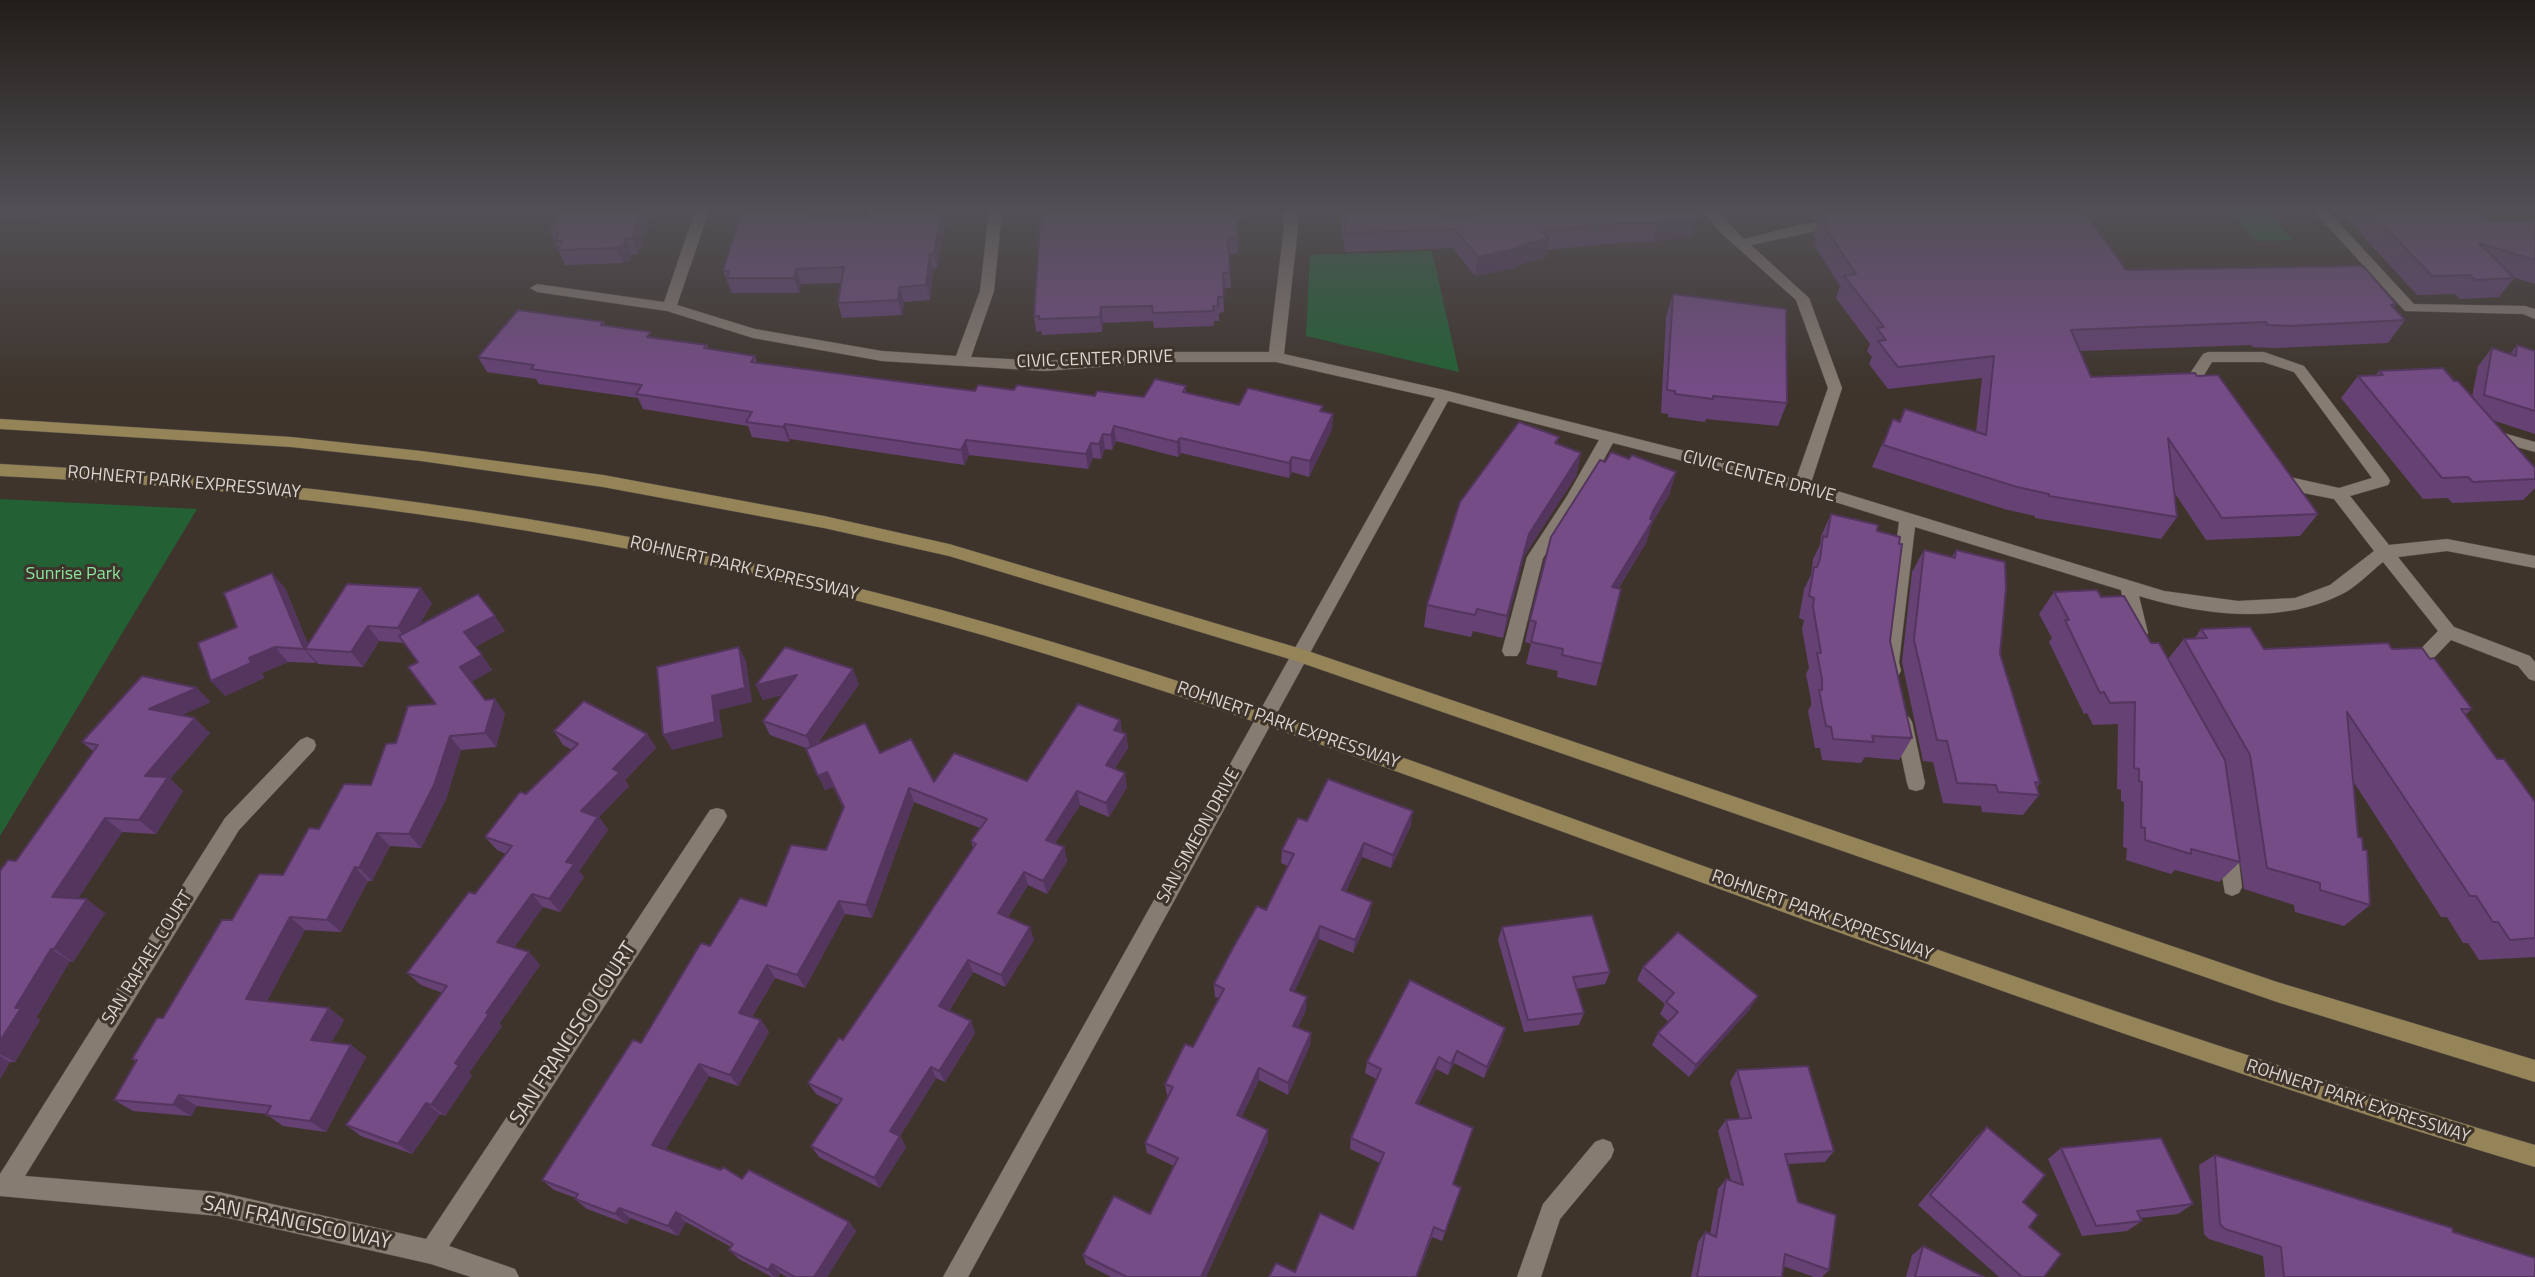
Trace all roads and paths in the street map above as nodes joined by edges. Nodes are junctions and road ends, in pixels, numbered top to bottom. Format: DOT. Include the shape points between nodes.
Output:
graph roads {
  1 [pos="682,271"];
  2 [pos="989,271"];
  3 [pos="1286,271"];
  4 [pos="1771,271"];
  5 [pos="2376,271"];
  6 [pos="537,288"];
  7 [pos="669,307"];
  8 [pos="2535,314"];
  9 [pos="1276,357"];
  10 [pos="962,360"];
  11 [pos="1444,395"];
  12 [pos="2221,407"];
  13 [pos="0,424"];
  14 [pos="2488,435"];
  15 [pos="1608,438"];
  16 [pos="2535,447"];
  17 [pos="2262,461"];
  18 [pos="0,470"];
  19 [pos="1802,486"];
  20 [pos="2339,494"];
  21 [pos="1908,518"];
  22 [pos="2384,552"];
  23 [pos="2535,562"];
  24 [pos="2128,585"];
  25 [pos="2448,632"];
  26 [pos="1511,651"];
  27 [pos="2147,652"];
  28 [pos="1300,655"];
  29 [pos="2535,674"];
  30 [pos="2431,688"];
  31 [pos="1266,716"];
  32 [pos="307,745"];
  33 [pos="1916,783"];
  34 [pos="717,816"];
  35 [pos="2225,833"];
  36 [pos="2232,887"];
  37 [pos="2535,1070"];
  38 [pos="1603,1150"];
  39 [pos="2535,1156"];
  40 [pos="3,1185"];
  41 [pos="431,1252"];
  42 [pos="507,1277"];
  43 [pos="955,1277"];
  44 [pos="1529,1277"];
  1 -- 7 [label="street"];
  2 -- 10 [label="street"];
  3 -- 9 [label="street"];
  4 -- 19 [label="street" via="1802,298 1835,388"];
  5 -- 8 [label="street" via="2410,307"];
  6 -- 7 [label="street, CIVIC CENTER DRIVE"];
  7 -- 10 [label="street, CIVIC CENTER DRIVE" via="752,333 869,354"];
  9 -- 10 [label="street, CIVIC CENTER DRIVE" via="1166,357 1045,366"];
  9 -- 11 [label="street, CIVIC CENTER DRIVE"];
  11 -- 15 [label="street, CIVIC CENTER DRIVE"];
  11 -- 28 [label="street, SAN SIMEON DRIVE"];
  12 -- 20 [label="street" via="2196,375 2208,357 2264,357 2299,369 2382,481"];
  13 -- 28 [label="main road" via="291,442 603,481 949,550"];
  14 -- 16 [label="street"];
  15 -- 19 [label="street, CIVIC CENTER DRIVE"];
  15 -- 26 [label="street" via="1535,557"];
  17 -- 20 [label="street" via="2279,483"];
  18 -- 31 [label="main road, ROHNERT PARK EXPRESSWAY" via="122,474 309,493 516,521 678,552 981,628"];
  19 -- 21 [label="street, CIVIC CENTER DRIVE"];
  20 -- 22 [label="street"];
  21 -- 24 [label="street, CIVIC CENTER DRIVE"];
  21 -- 33 [label="street" via="1890,662"];
  22 -- 23 [label="street" via="2447,545"];
  22 -- 24 [label="street, CIVIC CENTER DRIVE" via="2336,590 2296,604 2238,608 2164,597"];
  22 -- 25 [label="street"];
  24 -- 27 [label="street" via="2134,621"];
  25 -- 29 [label="street" via="2524,661"];
  25 -- 30 [label="street" via="2415,666"];
  28 -- 31 [label="street, SAN SIMEON DRIVE"];
  28 -- 37 [label="main road" via="2264,988"];
  31 -- 39 [label="main road, ROHNERT PARK EXPRESSWAY" via="2168,1041"];
  31 -- 43 [label="street, SAN SIMEON DRIVE"];
  32 -- 40 [label="street, SAN RAFAEL COURT" via="232,824"];
  34 -- 41 [label="street, SAN FRANCISCO COURT"];
  35 -- 36 [label="street"];
  38 -- 44 [label="street" via="1551,1212"];
  40 -- 41 [label="street, SAN FRANCISCO WAY" via="219,1204"];
  41 -- 42 [label="street, SAN FRANCISCO WAY"];
}
